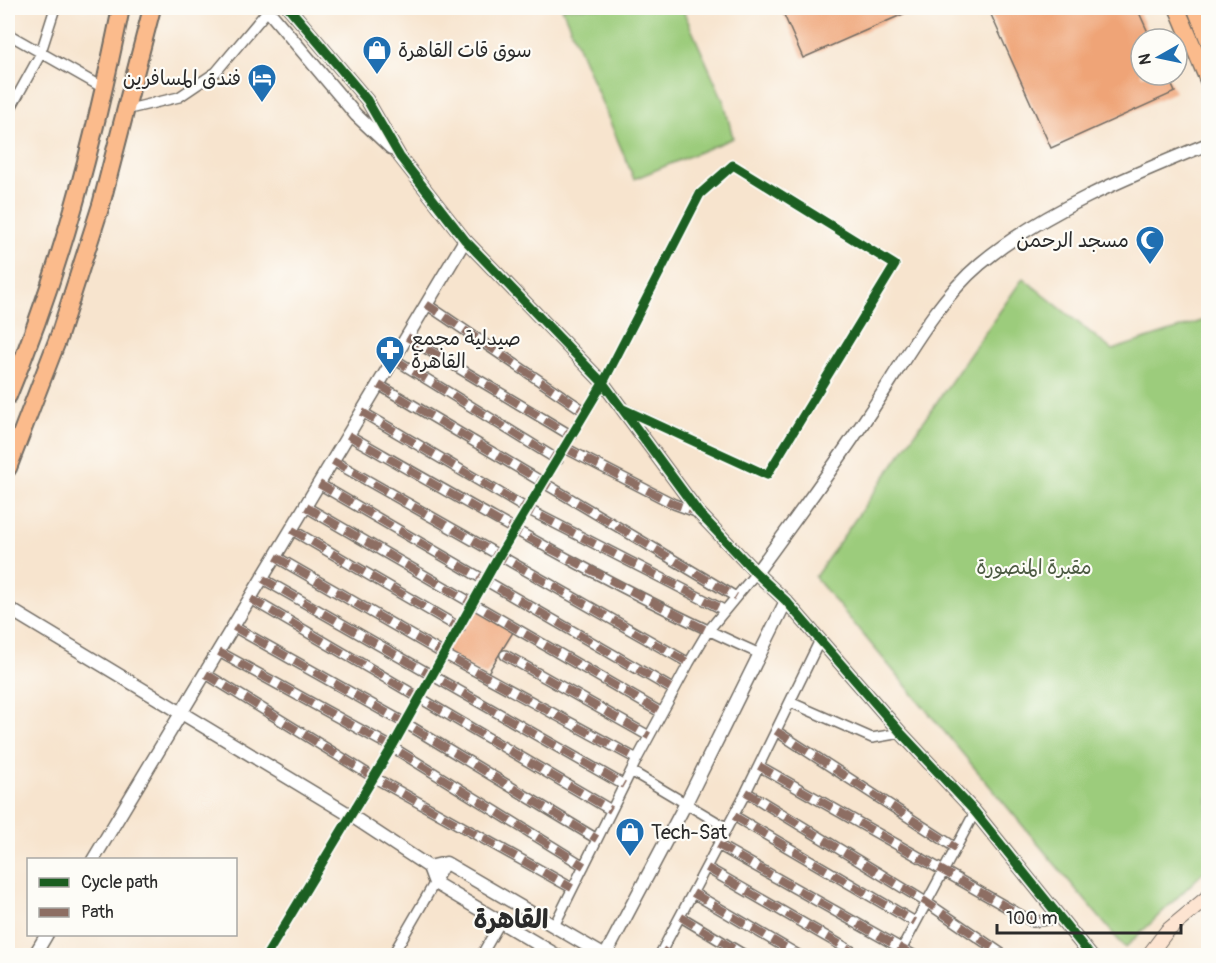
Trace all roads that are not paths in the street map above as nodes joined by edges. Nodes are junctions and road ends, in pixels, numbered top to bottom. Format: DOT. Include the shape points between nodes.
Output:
graph roads {
  1 [pos="55,8"];
  2 [pos="121,8"];
  3 [pos="152,8"];
  4 [pos="289,8"];
  5 [pos="1176,8"];
  6 [pos="1195,8"];
  7 [pos="267,9"];
  8 [pos="8,34"];
  9 [pos="1208,39"];
  10 [pos="1193,44"];
  11 [pos="40,55"];
  12 [pos="1209,81"];
  13 [pos="105,89"];
  14 [pos="125,110"];
  15 [pos="8,113"];
  16 [pos="1209,144"];
  17 [pos="400,157"];
  18 [pos="465,240"];
  19 [pos="426,304"];
  20 [pos="407,337"];
  21 [pos="394,359"];
  22 [pos="603,383"];
  23 [pos="379,385"];
  24 [pos="8,396"];
  25 [pos="621,408"];
  26 [pos="362,412"];
  27 [pos="586,412"];
  28 [pos="348,435"];
  29 [pos="572,436"];
  30 [pos="565,448"];
  31 [pos="558,460"];
  32 [pos="333,461"];
  33 [pos="8,468"];
  34 [pos="319,484"];
  35 [pos="543,484"];
  36 [pos="306,507"];
  37 [pos="527,509"];
  38 [pos="699,513"];
  39 [pos="292,530"];
  40 [pos="514,530"];
  41 [pos="499,556"];
  42 [pos="276,557"];
  43 [pos="756,573"];
  44 [pos="263,579"];
  45 [pos="486,581"];
  46 [pos="736,597"];
  47 [pos="251,599"];
  48 [pos="786,601"];
  49 [pos="474,604"];
  50 [pos="8,608"];
  51 [pos="724,610"];
  52 [pos="234,627"];
  53 [pos="460,628"];
  54 [pos="708,631"];
  55 [pos="820,639"];
  56 [pos="219,652"];
  57 [pos="444,654"];
  58 [pos="760,654"];
  59 [pos="505,655"];
  60 [pos="689,663"];
  61 [pos="206,674"];
  62 [pos="432,676"];
  63 [pos="674,690"];
  64 [pos="420,698"];
  65 [pos="790,702"];
  66 [pos="662,713"];
  67 [pos="182,714"];
  68 [pos="405,723"];
  69 [pos="776,731"];
  70 [pos="901,733"];
  71 [pos="649,736"];
  72 [pos="392,747"];
  73 [pos="637,759"];
  74 [pos="759,766"];
  75 [pos="631,771"];
  76 [pos="373,777"];
  77 [pos="624,785"];
  78 [pos="746,792"];
  79 [pos="687,803"];
  80 [pos="611,810"];
  81 [pos="975,812"];
  82 [pos="350,815"];
  83 [pos="734,816"];
  84 [pos="727,828"];
  85 [pos="597,839"];
  86 [pos="718,845"];
  87 [pos="956,848"];
  88 [pos="94,858"];
  89 [pos="446,863"];
  90 [pos="584,866"];
  91 [pos="429,867"];
  92 [pos="707,868"];
  93 [pos="944,870"];
  94 [pos="435,883"];
  95 [pos="572,888"];
  96 [pos="693,893"];
  97 [pos="1209,897"];
  98 [pos="926,902"];
  99 [pos="681,917"];
  100 [pos="1058,918"];
  101 [pos="501,921"];
  102 [pos="915,922"];
  103 [pos="554,926"];
  104 [pos="46,936"];
  105 [pos="900,952"];
  106 [pos="661,953"];
  107 [pos="34,956"];
  108 [pos="266,956"];
  109 [pos="392,956"];
  110 [pos="481,956"];
  111 [pos="558,956"];
  112 [pos="604,956"];
  113 [pos="671,956"];
  114 [pos="746,956"];
  115 [pos="800,956"];
  116 [pos="860,956"];
  117 [pos="915,956"];
  118 [pos="1005,956"];
  119 [pos="1091,956"];
  120 [pos="1148,956"];
  1 -- 11 [label="street"];
  2 -- 13 [label="highway"];
  3 -- 14 [label="highway"];
  4 -- 17 [label="street" via="367,100"];
  5 -- 10 [label="main road"];
  6 -- 9 [label="main road"];
  7 -- 14 [label="street" via="216,72 179,97"];
  7 -- 17 [label="street" via="356,115"];
  8 -- 11 [label="street"];
  9 -- 10 [label="street"];
  10 -- 12 [label="main road"];
  11 -- 13 [label="street"];
  11 -- 15 [label="street"];
  13 -- 24 [label="highway" via="78,197 49,289"];
  14 -- 33 [label="highway" via="101,205 59,336"];
  16 -- 43 [label="street" via="1083,201 980,264 951,293"];
  17 -- 18 [label="street"];
  18 -- 19 [label="street"];
  18 -- 22 [label="street"];
  19 -- 20 [label="street"];
  19 -- 27 [label="street"];
  20 -- 21 [label="street"];
  20 -- 29 [label="street"];
  21 -- 23 [label="street"];
  21 -- 31 [label="street"];
  22 -- 25 [label="street"];
  22 -- 25 [label="street" via="700,194 733,165 894,265 767,475"];
  22 -- 27 [label="street"];
  23 -- 26 [label="street"];
  23 -- 35 [label="street"];
  25 -- 38 [label="street"];
  26 -- 28 [label="street"];
  26 -- 37 [label="street"];
  27 -- 29 [label="street"];
  28 -- 32 [label="street"];
  28 -- 40 [label="street"];
  29 -- 30 [label="street"];
  30 -- 31 [label="street"];
  30 -- 38 [label="street"];
  31 -- 35 [label="street"];
  32 -- 34 [label="street"];
  32 -- 41 [label="street"];
  34 -- 36 [label="street"];
  34 -- 45 [label="street"];
  35 -- 37 [label="street"];
  35 -- 46 [label="street"];
  36 -- 39 [label="street"];
  36 -- 49 [label="street"];
  37 -- 40 [label="street"];
  37 -- 51 [label="street"];
  38 -- 43 [label="street"];
  39 -- 42 [label="street"];
  39 -- 53 [label="street"];
  40 -- 41 [label="street"];
  40 -- 54 [label="street"];
  41 -- 45 [label="street"];
  41 -- 60 [label="street"];
  42 -- 44 [label="street"];
  42 -- 57 [label="street"];
  43 -- 46 [label="street"];
  43 -- 48 [label="street"];
  44 -- 47 [label="street"];
  44 -- 62 [label="street"];
  45 -- 49 [label="street"];
  45 -- 63 [label="street"];
  46 -- 51 [label="street"];
  47 -- 52 [label="street"];
  47 -- 64 [label="street"];
  48 -- 55 [label="street"];
  48 -- 58 [label="street"];
  49 -- 53 [label="street"];
  49 -- 66 [label="street"];
  50 -- 67 [label="street"];
  51 -- 54 [label="street"];
  52 -- 56 [label="street"];
  52 -- 68 [label="street"];
  53 -- 57 [label="street"];
  54 -- 58 [label="street"];
  54 -- 60 [label="street"];
  55 -- 65 [label="street"];
  55 -- 70 [label="street"];
  56 -- 61 [label="street"];
  56 -- 72 [label="street"];
  57 -- 62 [label="street"];
  57 -- 73 [label="street"];
  58 -- 79 [label="street"];
  59 -- 71 [label="street"];
  60 -- 63 [label="street"];
  61 -- 67 [label="street"];
  61 -- 76 [label="street"];
  62 -- 64 [label="street"];
  62 -- 77 [label="street"];
  63 -- 66 [label="street"];
  64 -- 68 [label="street"];
  64 -- 80 [label="street"];
  65 -- 69 [label="street"];
  65 -- 70 [label="street" via="872,738"];
  66 -- 71 [label="street"];
  67 -- 82 [label="street"];
  67 -- 88 [label="street"];
  68 -- 72 [label="street"];
  68 -- 85 [label="street"];
  69 -- 74 [label="street"];
  69 -- 87 [label="street"];
  70 -- 81 [label="street"];
  71 -- 73 [label="street"];
  72 -- 76 [label="street"];
  72 -- 90 [label="street"];
  73 -- 75 [label="street"];
  74 -- 78 [label="street"];
  74 -- 93 [label="street"];
  75 -- 77 [label="street"];
  75 -- 79 [label="street"];
  76 -- 82 [label="street"];
  76 -- 95 [label="street"];
  77 -- 80 [label="street"];
  78 -- 83 [label="street"];
  78 -- 98 [label="street"];
  79 -- 84 [label="street"];
  79 -- 112 [label="street"];
  80 -- 85 [label="street"];
  81 -- 87 [label="street"];
  81 -- 100 [label="street"];
  82 -- 91 [label="street"];
  82 -- 108 [label="street"];
  83 -- 84 [label="street"];
  83 -- 102 [label="street"];
  84 -- 86 [label="street"];
  85 -- 90 [label="street"];
  86 -- 92 [label="street"];
  86 -- 105 [label="street"];
  87 -- 93 [label="street"];
  89 -- 91 [label="street"];
  89 -- 94 [label="street"];
  89 -- 103 [label="street"];
  90 -- 95 [label="street"];
  91 -- 94 [label="street"];
  92 -- 96 [label="street"];
  92 -- 116 [label="street"];
  93 -- 98 [label="street"];
  93 -- 100 [label="street" via="1033,922"];
  94 -- 101 [label="street"];
  94 -- 109 [label="street"];
  95 -- 103 [label="street"];
  96 -- 99 [label="street"];
  96 -- 115 [label="street"];
  97 -- 120 [label="main road" via="1167,931"];
  98 -- 102 [label="street"];
  98 -- 118 [label="street"];
  99 -- 106 [label="street"];
  99 -- 114 [label="street"];
  100 -- 119 [label="street"];
  101 -- 110 [label="street"];
  101 -- 111 [label="street"];
  102 -- 105 [label="street"];
  103 -- 112 [label="street"];
  104 -- 107 [label="street"];
  105 -- 117 [label="street"];
  106 -- 113 [label="street"];
}
